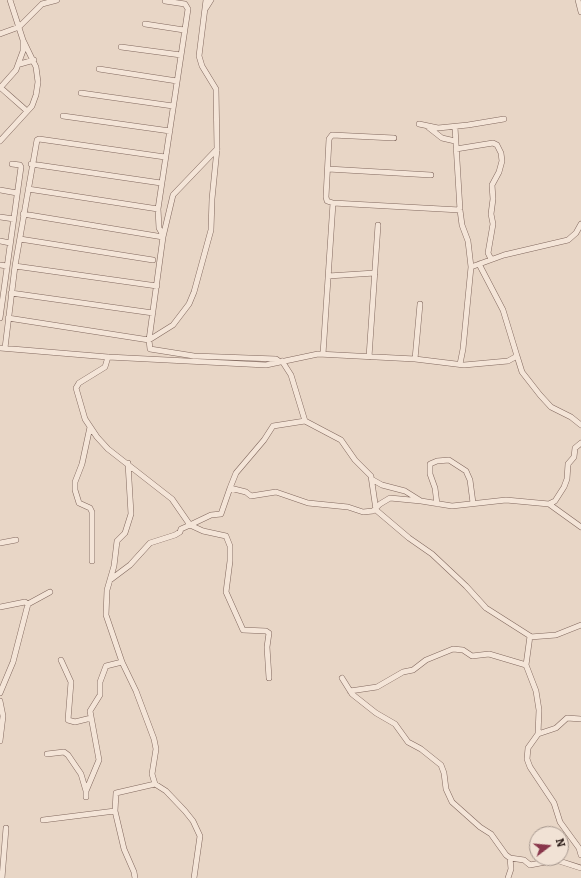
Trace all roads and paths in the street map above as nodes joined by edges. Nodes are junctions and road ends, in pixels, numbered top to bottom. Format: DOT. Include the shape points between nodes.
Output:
graph roads {
  1 [pos="10,0"];
  2 [pos="57,0"];
  3 [pos="206,0"];
  4 [pos="211,0"];
  5 [pos="578,0"];
  6 [pos="164,1"];
  7 [pos="205,8"];
  8 [pos="581,12"];
  9 [pos="145,24"];
  10 [pos="19,27"];
  11 [pos="184,30"];
  12 [pos="0,34"];
  13 [pos="23,40"];
  14 [pos="121,47"];
  15 [pos="181,55"];
  16 [pos="34,60"];
  17 [pos="20,64"];
  18 [pos="99,69"];
  19 [pos="177,81"];
  20 [pos="0,88"];
  21 [pos="81,93"];
  22 [pos="173,106"];
  23 [pos="27,111"];
  24 [pos="63,116"];
  25 [pos="504,119"];
  26 [pos="419,124"];
  27 [pos="427,126"];
  28 [pos="455,127"];
  29 [pos="170,132"];
  30 [pos="394,138"];
  31 [pos="0,141"];
  32 [pos="456,141"];
  33 [pos="217,149"];
  34 [pos="456,149"];
  35 [pos="166,157"];
  36 [pos="12,164"];
  37 [pos="31,164"];
  38 [pos="328,169"];
  39 [pos="431,174"];
  40 [pos="161,183"];
  41 [pos="28,189"];
  42 [pos="0,190"];
  43 [pos="17,193"];
  44 [pos="333,203"];
  45 [pos="158,209"];
  46 [pos="460,210"];
  47 [pos="23,214"];
  48 [pos="0,217"];
  49 [pos="14,219"];
  50 [pos="581,224"];
  51 [pos="378,225"];
  52 [pos="163,236"];
  53 [pos="20,239"];
  54 [pos="0,241"];
  55 [pos="10,243"];
  56 [pos="491,259"];
  57 [pos="153,260"];
  58 [pos="479,264"];
  59 [pos="0,265"];
  60 [pos="7,266"];
  61 [pos="15,266"];
  62 [pos="471,267"];
  63 [pos="375,273"];
  64 [pos="328,276"];
  65 [pos="157,286"];
  66 [pos="2,292"];
  67 [pos="11,293"];
  68 [pos="420,304"];
  69 [pos="153,313"];
  70 [pos="0,318"];
  71 [pos="8,318"];
  72 [pos="149,340"];
  73 [pos="2,348"];
  74 [pos="323,354"];
  75 [pos="518,356"];
  76 [pos="108,358"];
  77 [pos="369,358"];
  78 [pos="415,359"];
  79 [pos="281,362"];
  80 [pos="460,364"];
  81 [pos="305,421"];
  82 [pos="581,425"];
  83 [pos="90,427"];
  84 [pos="581,443"];
  85 [pos="128,463"];
  86 [pos="373,480"];
  87 [pos="230,488"];
  88 [pos="421,501"];
  89 [pos="473,503"];
  90 [pos="437,504"];
  91 [pos="549,504"];
  92 [pos="376,509"];
  93 [pos="190,525"];
  94 [pos="581,527"];
  95 [pos="16,540"];
  96 [pos="0,543"];
  97 [pos="92,561"];
  98 [pos="110,580"];
  99 [pos="50,592"];
  100 [pos="28,604"];
  101 [pos="0,607"];
  102 [pos="581,625"];
  103 [pos="530,637"];
  104 [pos="61,660"];
  105 [pos="122,662"];
  106 [pos="526,665"];
  107 [pos="269,678"];
  108 [pos="342,678"];
  109 [pos="350,691"];
  110 [pos="0,693"];
  111 [pos="0,701"];
  112 [pos="90,718"];
  113 [pos="581,719"];
  114 [pos="538,734"];
  115 [pos="0,741"];
  116 [pos="47,754"];
  117 [pos="154,784"];
  118 [pos="86,791"];
  119 [pos="86,797"];
  120 [pos="115,812"];
  121 [pos="43,820"];
  122 [pos="6,828"];
  123 [pos="581,855"];
  124 [pos="510,858"];
  125 [pos="581,868"];
  126 [pos="2,878"];
  127 [pos="135,878"];
  128 [pos="194,878"];
  129 [pos="508,878"];
  1 -- 10 [label="street"];
  2 -- 10 [label="street" via="42,4"];
  3 -- 7 [label="street"];
  4 -- 7 [label="street"];
  5 -- 8 [label="street"];
  6 -- 11 [label="street" via="186,5 188,9"];
  7 -- 33 [label="street" via="199,56 216,89"];
  9 -- 11 [label="street"];
  10 -- 12 [label="street"];
  10 -- 13 [label="street"];
  11 -- 15 [label="street"];
  13 -- 16 [label="street"];
  13 -- 17 [label="street"];
  14 -- 15 [label="street"];
  15 -- 19 [label="street"];
  16 -- 17 [label="street"];
  16 -- 23 [label="street" via="38,88 34,101"];
  17 -- 20 [label="street"];
  18 -- 19 [label="street"];
  19 -- 22 [label="street"];
  20 -- 23 [label="street"];
  21 -- 22 [label="street"];
  22 -- 29 [label="street"];
  23 -- 31 [label="street"];
  24 -- 29 [label="street"];
  25 -- 28 [label="street"];
  26 -- 27 [label="street"];
  27 -- 28 [label="street"];
  27 -- 32 [label="street" via="442,138"];
  28 -- 32 [label="street"];
  29 -- 35 [label="street"];
  30 -- 38 [label="street" via="332,135 329,139"];
  32 -- 34 [label="street"];
  33 -- 52 [label="street" via="173,195"];
  33 -- 72 [label="street" via="211,225 194,292 189,304 173,325"];
  34 -- 46 [label="street"];
  34 -- 56 [label="street" via="493,143 501,153 499,172 492,186 493,224 488,253"];
  35 -- 37 [label="street" via="39,139 36,140"];
  35 -- 40 [label="street"];
  36 -- 43 [label="street" via="21,166"];
  37 -- 40 [label="street"];
  37 -- 41 [label="street"];
  38 -- 39 [label="street"];
  38 -- 44 [label="street" via="326,197 327,201"];
  40 -- 45 [label="street"];
  41 -- 45 [label="street"];
  41 -- 47 [label="street"];
  42 -- 43 [label="street"];
  43 -- 49 [label="street"];
  44 -- 46 [label="street"];
  44 -- 64 [label="street"];
  45 -- 52 [label="street" via="159,228"];
  46 -- 62 [label="street"];
  47 -- 52 [label="street"];
  47 -- 53 [label="street"];
  48 -- 49 [label="street"];
  49 -- 55 [label="street"];
  50 -- 56 [label="street" via="568,240"];
  51 -- 63 [label="street"];
  52 -- 65 [label="street"];
  53 -- 57 [label="street"];
  53 -- 61 [label="street"];
  54 -- 55 [label="street"];
  55 -- 60 [label="street"];
  56 -- 58 [label="street"];
  58 -- 62 [label="street"];
  58 -- 75 [label="street" via="503,310"];
  59 -- 60 [label="street"];
  60 -- 66 [label="street"];
  61 -- 65 [label="street"];
  61 -- 67 [label="street"];
  62 -- 80 [label="street"];
  63 -- 64 [label="street"];
  63 -- 77 [label="street"];
  64 -- 74 [label="street"];
  65 -- 69 [label="street"];
  66 -- 70 [label="street"];
  67 -- 69 [label="street"];
  67 -- 71 [label="street"];
  68 -- 78 [label="street"];
  69 -- 72 [label="street"];
  71 -- 72 [label="street"];
  71 -- 73 [label="street"];
  72 -- 79 [label="street" via="152,351 194,356 276,359"];
  73 -- 76 [label="street"];
  74 -- 77 [label="street"];
  74 -- 79 [label="street"];
  75 -- 80 [label="street" via="504,362"];
  75 -- 82 [label="street" via="522,372 540,395 551,407"];
  76 -- 79 [label="street" via="258,365"];
  76 -- 83 [label="street" via="105,367 76,388 81,409"];
  77 -- 78 [label="street"];
  78 -- 80 [label="street"];
  79 -- 81 [label="street" via="291,375"];
  81 -- 86 [label="street" via="341,440"];
  81 -- 87 [label="street" via="273,426 236,473"];
  83 -- 85 [label="street" via="108,449"];
  83 -- 97 [label="street" via="75,490 79,504 90,508 92,512"];
  84 -- 91 [label="street" via="575,448 574,457 568,464 564,487 555,501"];
  85 -- 93 [label="street" via="172,499"];
  85 -- 98 [label="street" via="131,514 125,533 117,541"];
  86 -- 88 [label="street" via="405,491"];
  86 -- 92 [label="street"];
  87 -- 92 [label="street" via="251,496 276,492 308,503 348,507 363,512 372,512"];
  87 -- 93 [label="street" via="221,514"];
  88 -- 90 [label="street"];
  88 -- 92 [label="street" via="390,498"];
  89 -- 90 [label="street" via="452,506"];
  89 -- 90 [label="street" via="466,471 449,460 430,464"];
  89 -- 91 [label="street" via="506,500"];
  91 -- 94 [label="street"];
  92 -- 103 [label="street" via="432,554 486,608"];
  93 -- 98 [label="street" via="181,528 175,535 150,543 130,565"];
  93 -- 107 [label="street" via="226,536 230,567 226,592 243,630 269,633"];
  95 -- 96 [label="street"];
  98 -- 105 [label="street" via="106,615"];
  99 -- 100 [label="street"];
  100 -- 101 [label="street" via="25,602"];
  100 -- 110 [label="street" via="13,662"];
  102 -- 103 [label="street" via="556,635"];
  103 -- 106 [label="street"];
  104 -- 112 [label="street" via="71,682 68,720 75,722"];
  105 -- 112 [label="street" via="105,667 100,682 100,695 90,710"];
  105 -- 117 [label="street" via="154,739"];
  106 -- 109 [label="street" via="489,654 472,656 463,650 453,649 426,660 416,668 403,672 377,687"];
  106 -- 114 [label="street" via="538,701"];
  108 -- 109 [label="street"];
  109 -- 124 [label="street" via="376,713 395,724 408,742 441,765 446,789 452,802 491,834"];
  111 -- 115 [label="street" via="3,716"];
  112 -- 118 [label="street" via="99,760"];
  113 -- 114 [label="street" via="567,718 556,728"];
  114 -- 123 [label="street" via="528,748 529,762 554,803 560,822 579,848"];
  116 -- 118 [label="street" via="64,752 68,755 81,774"];
  117 -- 120 [label="street" via="116,793"];
  117 -- 128 [label="street" via="175,799 199,832"];
  118 -- 119 [label="street"];
  120 -- 121 [label="street"];
  120 -- 127 [label="street"];
  122 -- 126 [label="street"];
  124 -- 125 [label="street" via="520,859 530,865 556,860"];
  124 -- 129 [label="street" via="511,869"];
}
